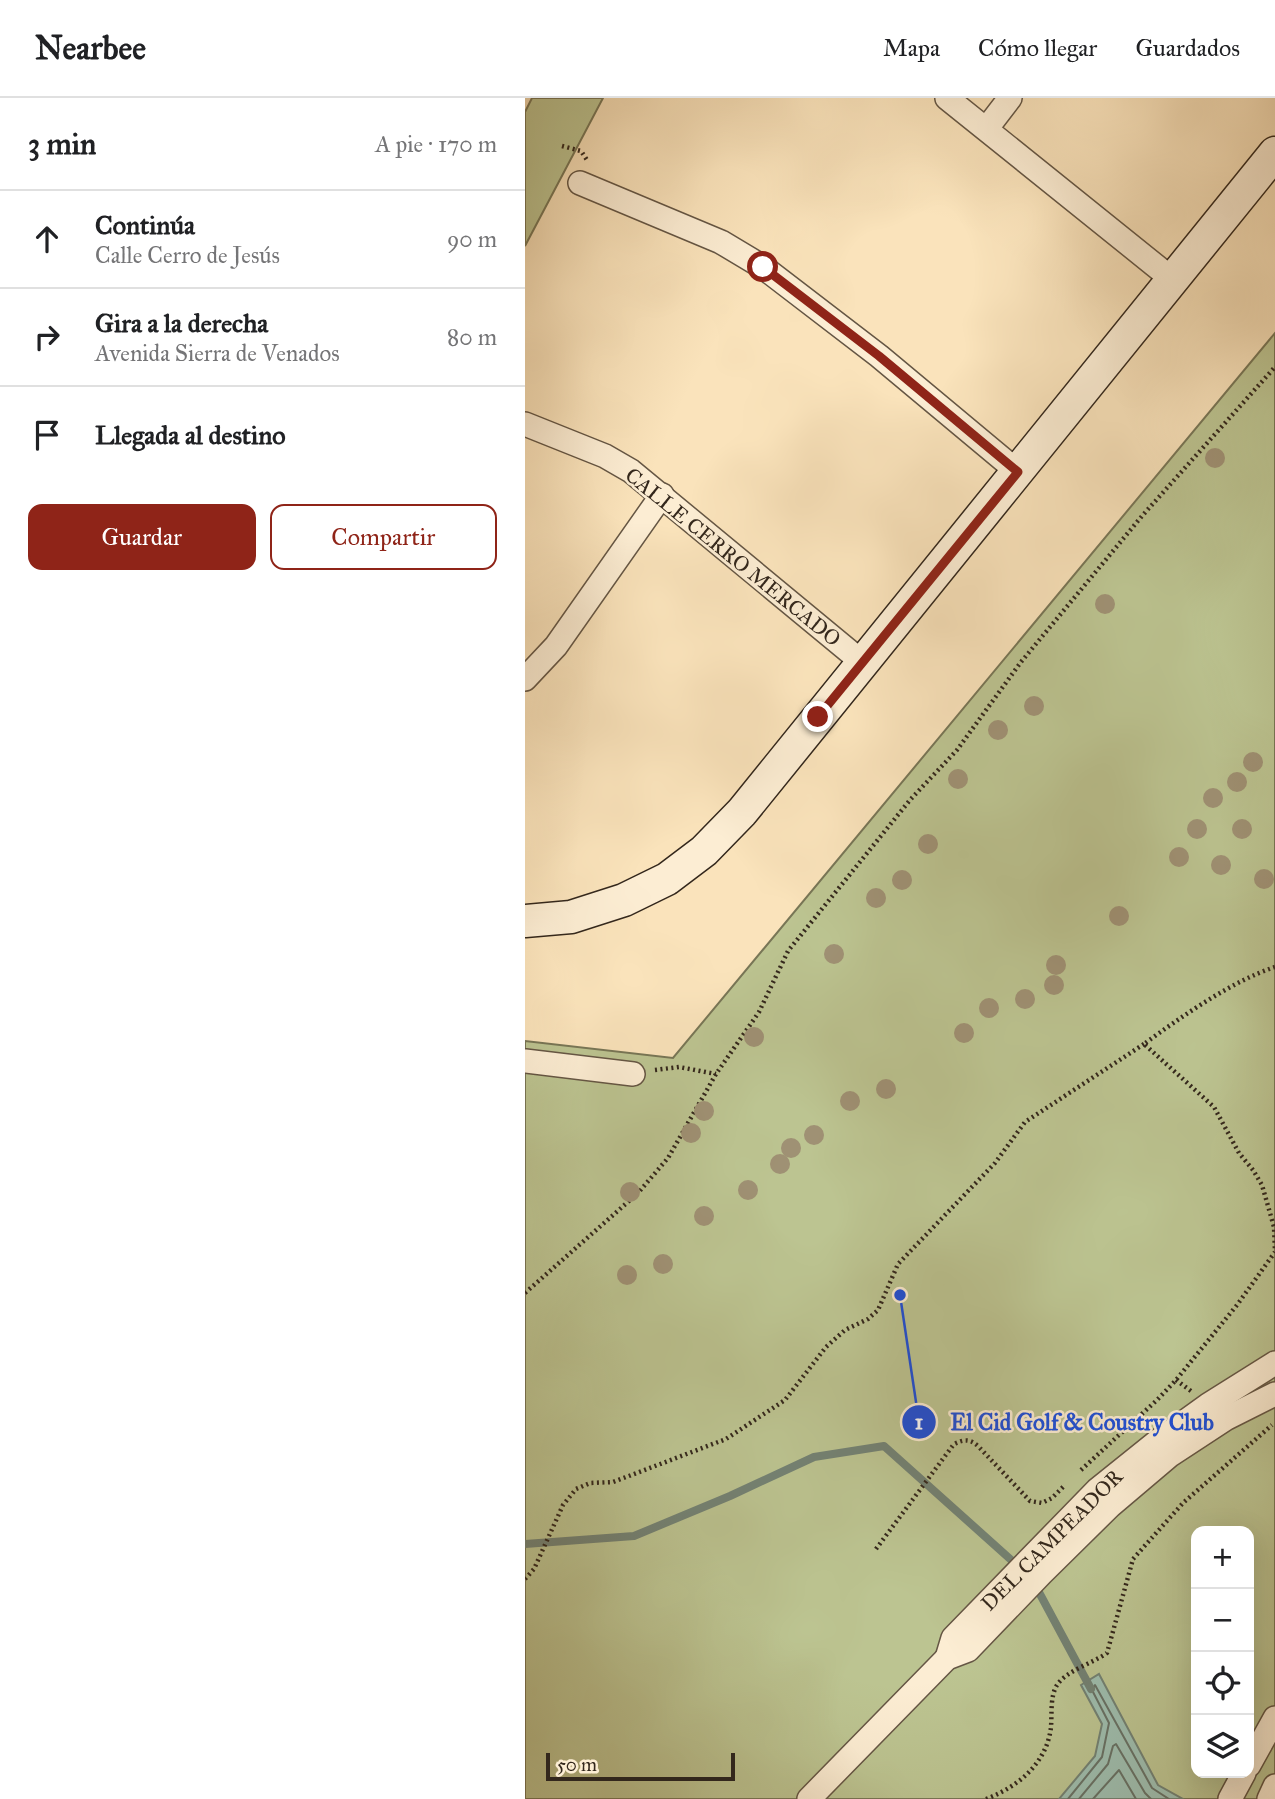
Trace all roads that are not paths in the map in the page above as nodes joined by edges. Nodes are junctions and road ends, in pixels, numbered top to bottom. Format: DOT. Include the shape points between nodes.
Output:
graph roads {
  1 [pos="947,98"];
  2 [pos="1010,98"];
  3 [pos="987,128"];
  4 [pos="1275,153"];
  5 [pos="580,183"];
  6 [pos="1172,279"];
  7 [pos="525,424"];
  8 [pos="1018,472"];
  9 [pos="661,495"];
  10 [pos="862,662"];
  11 [pos="525,679"];
  12 [pos="525,921"];
  13 [pos="525,1061"];
  14 [pos="633,1074"];
  15 [pos="1275,1363"];
  16 [pos="1275,1394"];
  17 [pos="1035,1566"];
  18 [pos="1275,1718"];
  19 [pos="1254,1756"];
  20 [pos="1241,1778"];
  21 [pos="1275,1786"];
  22 [pos="809,1799"];
  23 [pos="1230,1799"];
  24 [pos="1269,1799"];
  1 -- 3 [label="street"];
  2 -- 3 [label="street"];
  3 -- 6 [label="street"];
  4 -- 6 [label="street"];
  5 -- 8 [label="street" via="721,242 763,267"];
  6 -- 8 [label="street"];
  7 -- 9 [label="street, CALLE CERRO MERCADO" via="605,456"];
  8 -- 10 [label="street"];
  9 -- 10 [label="street, CALLE CERRO MERCADO"];
  9 -- 11 [label="street" via="556,646"];
  10 -- 12 [label="street" via="742,812 704,851 667,879 624,900 571,917"];
  13 -- 14 [label="street"];
  15 -- 17 [label="street, DEL CAMPEADOR" via="1208,1405 1097,1490"];
  16 -- 17 [label="street, DEL CAMPEADOR" via="1227,1418 1169,1456"];
  17 -- 22 [label="street, DEL CAMPEADOR" via="1005,1598 953,1637 947,1658"];
  18 -- 19 [label="street"];
  20 -- 23 [label="street"];
  21 -- 24 [label="street"];
}
